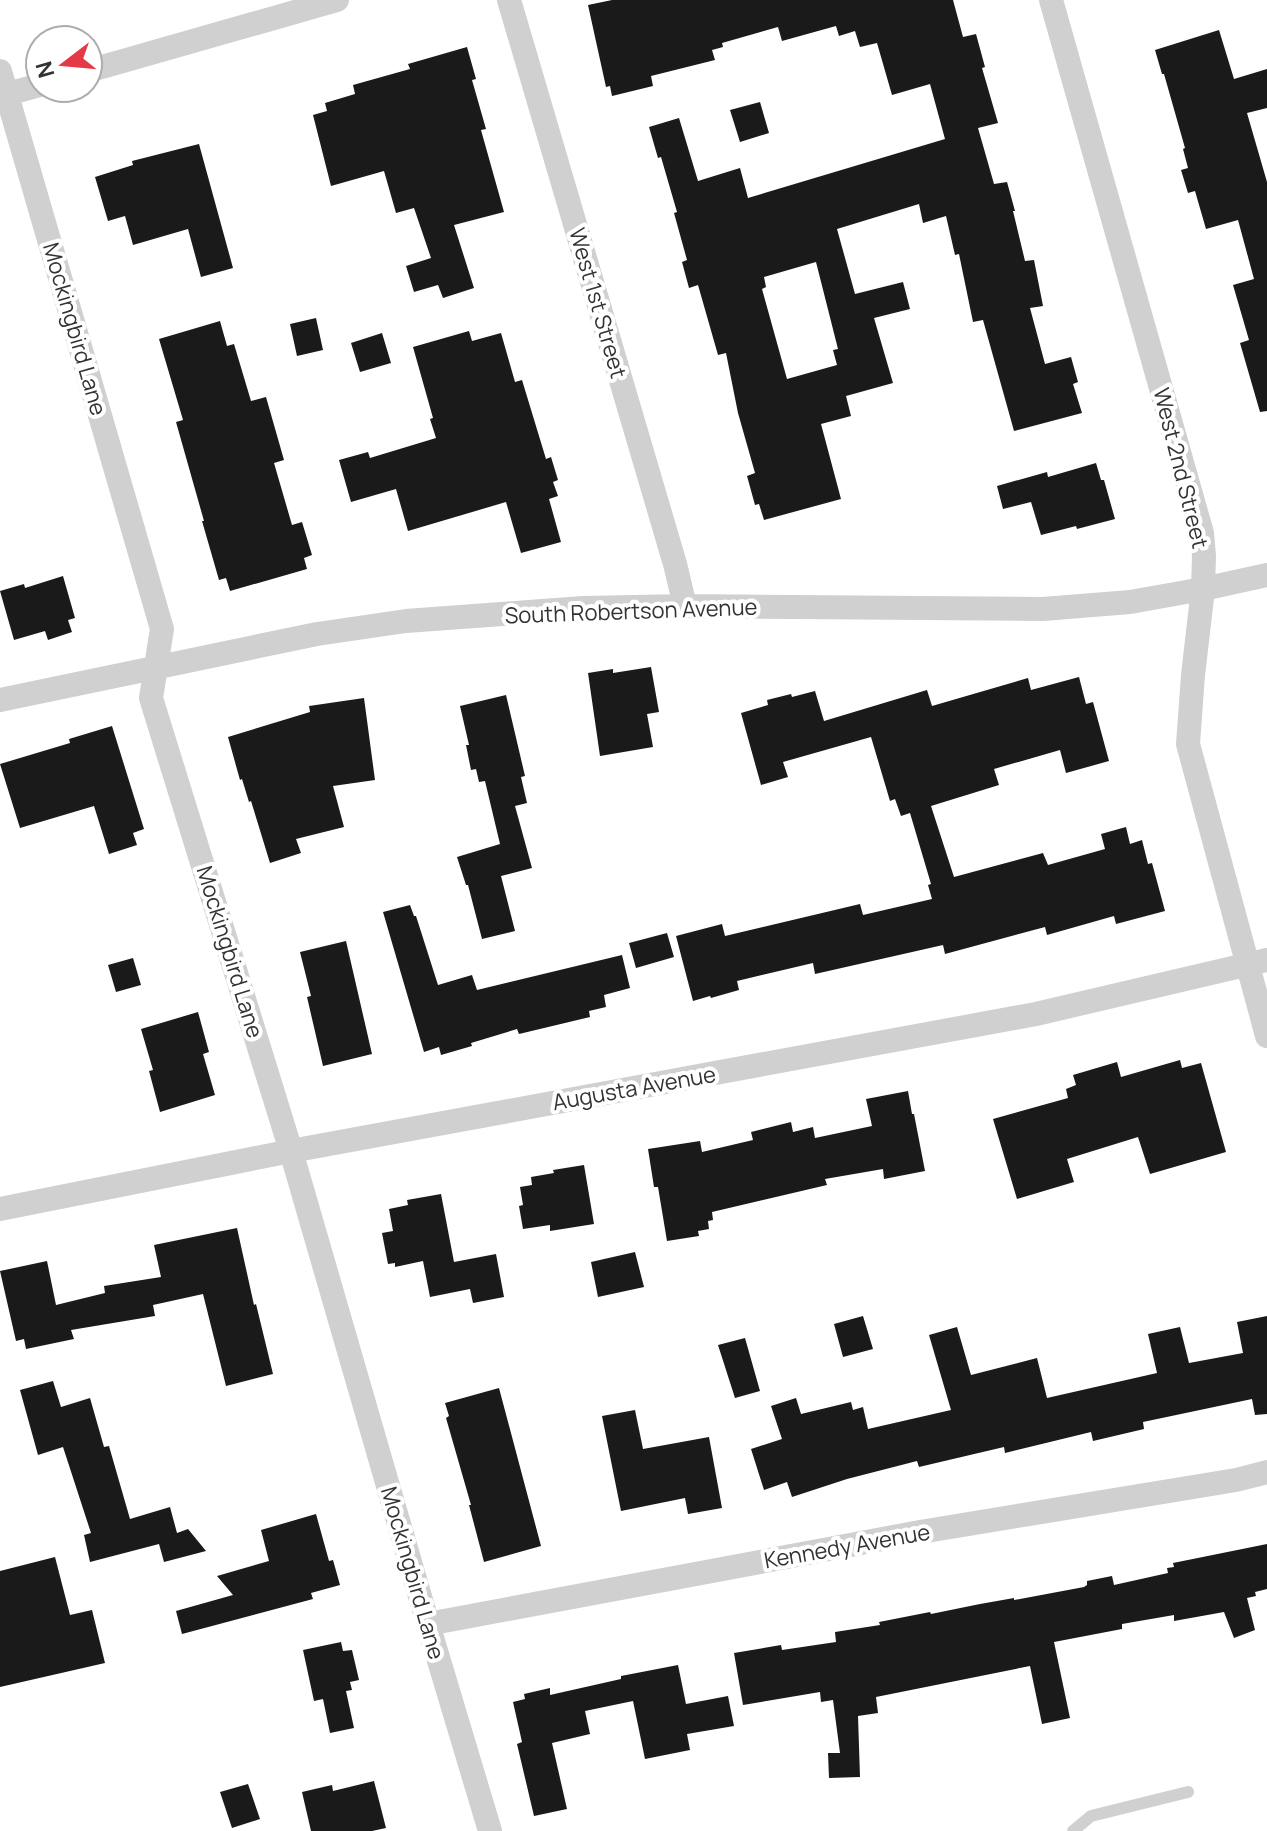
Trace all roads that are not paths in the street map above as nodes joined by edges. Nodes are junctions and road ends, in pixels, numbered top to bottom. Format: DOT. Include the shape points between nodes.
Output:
graph roads {
  1 [pos="337,0"];
  2 [pos="509,0"];
  3 [pos="1051,0"];
  4 [pos="104,66"];
  5 [pos="0,71"];
  6 [pos="24,89"];
  7 [pos="3,95"];
  8 [pos="1267,575"];
  9 [pos="1203,589"];
  10 [pos="685,606"];
  11 [pos="155,667"];
  12 [pos="0,700"];
  13 [pos="1257,963"];
  14 [pos="1267,1036"];
  15 [pos="291,1151"];
  16 [pos="0,1209"];
  17 [pos="1267,1472"];
  18 [pos="428,1624"];
  19 [pos="1188,1792"];
  20 [pos="490,1831"];
  21 [pos="1073,1831"];
  1 -- 4 [label="street"];
  2 -- 10 [label="street, West 1st Street"];
  3 -- 9 [label="street, West 2nd Street" via="1202,533"];
  5 -- 7 [label="street, Mockingbird Lane"];
  6 -- 7 [label="street"];
  7 -- 11 [label="street, Mockingbird Lane" via="162,629"];
  8 -- 9 [label="street, South Robertson Avenue"];
  9 -- 10 [label="street, South Robertson Avenue" via="1043,609"];
  9 -- 13 [label="street, West 2nd Street" via="1188,744"];
  10 -- 11 [label="street, South Robertson Avenue" via="406,621"];
  11 -- 12 [label="street, South Robertson Avenue"];
  11 -- 15 [label="street, Mockingbird Lane" via="151,698"];
  13 -- 14 [label="street, West 2nd Street"];
  13 -- 15 [label="street, Augusta Avenue" via="1036,1014"];
  15 -- 16 [label="street, Augusta Avenue"];
  15 -- 18 [label="street, Mockingbird Lane"];
  17 -- 18 [label="street, Kennedy Avenue"];
  18 -- 20 [label="street, Mockingbird Lane"];
  19 -- 21 [label="lane" via="1091,1816"];
}
